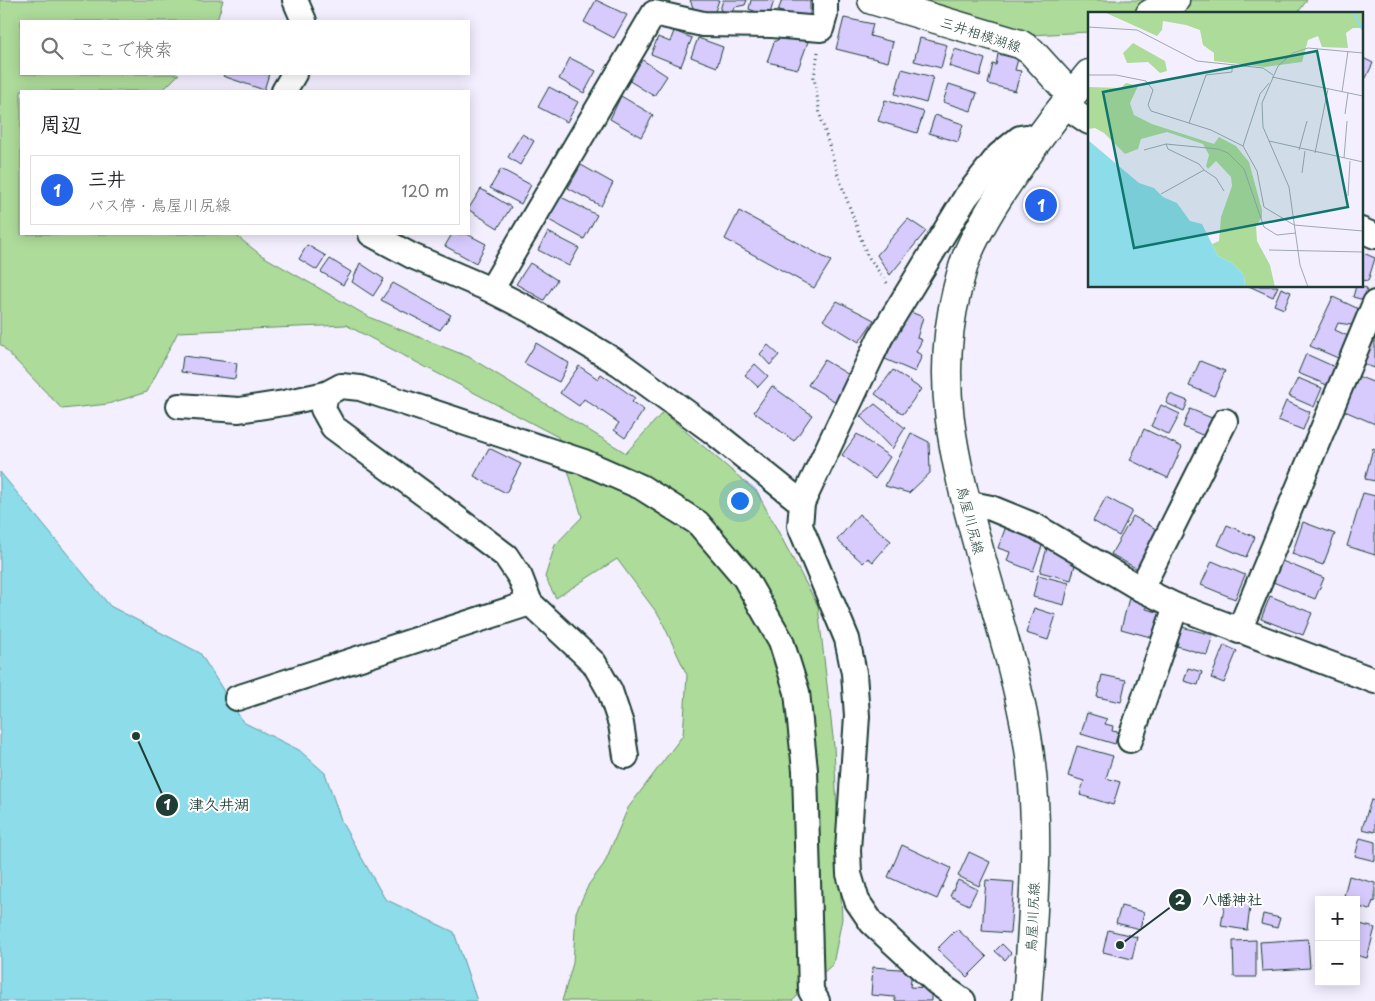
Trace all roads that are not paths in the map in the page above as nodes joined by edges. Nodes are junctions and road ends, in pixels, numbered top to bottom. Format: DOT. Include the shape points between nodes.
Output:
graph roads {
  1 [pos="295,0"];
  2 [pos="826,0"];
  3 [pos="872,0"];
  4 [pos="1175,0"];
  5 [pos="1154,12"];
  6 [pos="304,20"];
  7 [pos="293,75"];
  8 [pos="1088,75"];
  9 [pos="285,90"];
  10 [pos="1068,100"];
  11 [pos="1088,121"];
  12 [pos="1037,141"];
  13 [pos="1362,230"];
  14 [pos="373,235"];
  15 [pos="1375,236"];
  16 [pos="491,290"];
  17 [pos="1375,303"];
  18 [pos="326,394"];
  19 [pos="179,406"];
  20 [pos="1225,421"];
  21 [pos="802,503"];
  22 [pos="966,503"];
  23 [pos="1141,589"];
  24 [pos="530,603"];
  25 [pos="1176,606"];
  26 [pos="1239,631"];
  27 [pos="1375,681"];
  28 [pos="237,698"];
  29 [pos="1130,740"];
  30 [pos="626,756"];
  31 [pos="817,1001"];
  32 [pos="963,1001"];
  33 [pos="1027,1001"];
  1 -- 6 [label="street"];
  2 -- 16 [label="street" via="821,29 703,24 654,13"];
  3 -- 10 [label="main road, 三井相模湖線" via="1020,44 1031,51"];
  4 -- 5 [label="main road"];
  7 -- 9 [label="street"];
  8 -- 10 [label="main road, 鳥屋川尻線"];
  10 -- 11 [label="street"];
  10 -- 12 [label="main road, 鳥屋川尻線"];
  12 -- 21 [label="street" via="1020,138 1000,155 966,197 880,338"];
  12 -- 22 [label="main road, 鳥屋川尻線" via="994,202 975,238 952,310 946,357 946,393"];
  13 -- 15 [label="street"];
  14 -- 16 [label="street" via="412,256"];
  16 -- 21 [label="street" via="620,364 712,430"];
  17 -- 26 [label="street"];
  18 -- 19 [label="street" via="239,410"];
  18 -- 24 [label="street" via="323,409 333,427 506,556 520,577"];
  18 -- 31 [label="street" via="341,386 360,388 584,462 641,487 698,523 745,578 781,641 797,692 805,770 811,991"];
  20 -- 23 [label="street"];
  21 -- 32 [label="street" via="800,526 847,639 854,673 857,716 848,850 849,874 857,901 872,923 936,982"];
  22 -- 23 [label="street" via="991,508 1035,526"];
  22 -- 33 [label="main road, 鳥屋川尻線" via="1013,671 1030,755 1036,843"];
  23 -- 25 [label="street"];
  24 -- 28 [label="street"];
  24 -- 30 [label="street" via="594,663 610,691 621,724"];
  25 -- 26 [label="street"];
  25 -- 29 [label="street"];
  26 -- 27 [label="street"];
}
